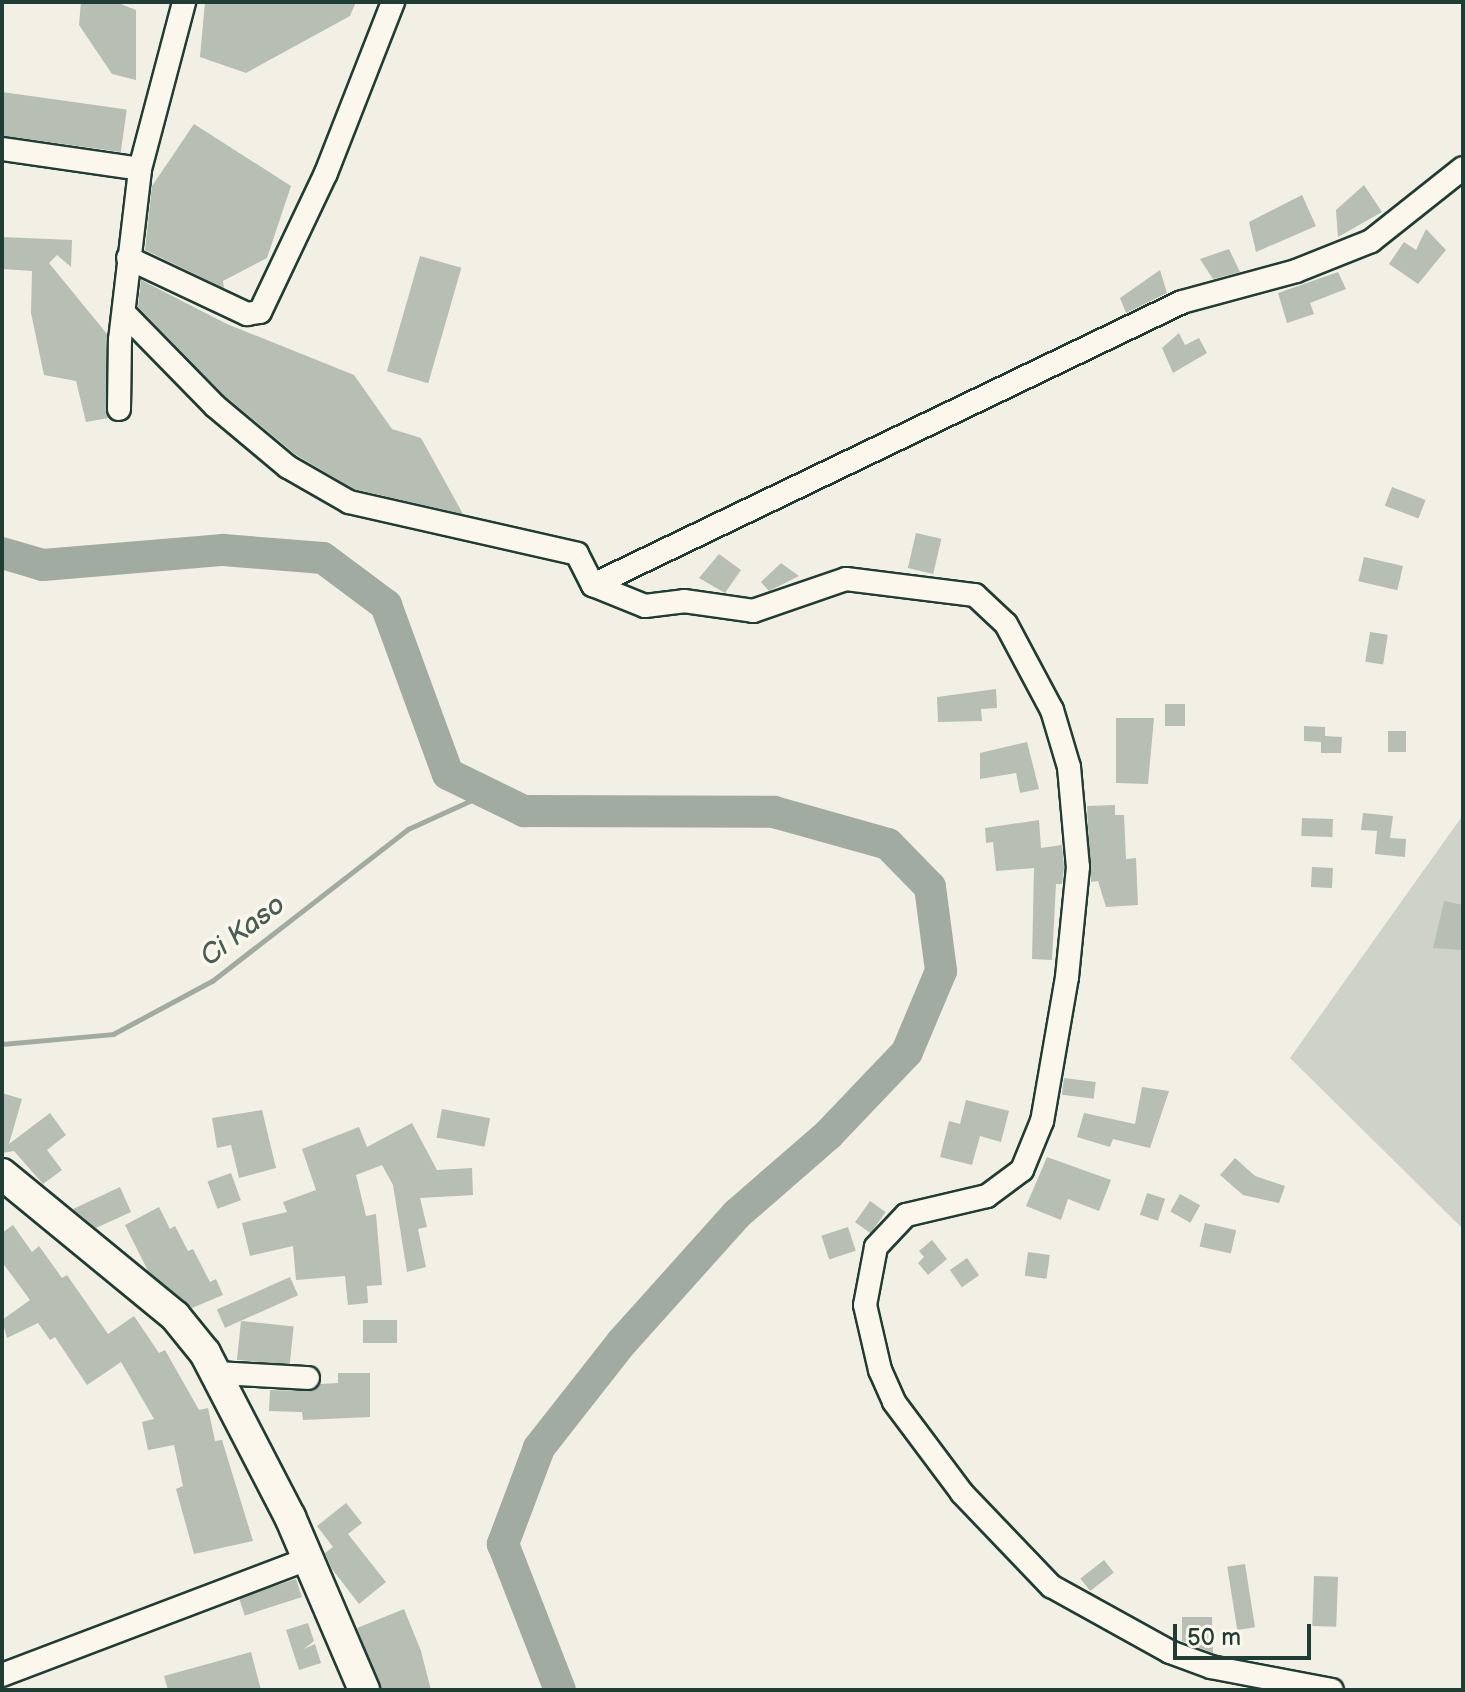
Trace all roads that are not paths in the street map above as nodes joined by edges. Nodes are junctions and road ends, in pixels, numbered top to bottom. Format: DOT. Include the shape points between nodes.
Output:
graph roads {
  1 [pos="184,2"];
  2 [pos="393,2"];
  3 [pos="2,149"];
  4 [pos="1463,168"];
  5 [pos="140,169"];
  6 [pos="128,258"];
  7 [pos="126,315"];
  8 [pos="119,409"];
  9 [pos="593,585"];
  10 [pos="2,1174"];
  11 [pos="218,1373"];
  12 [pos="308,1378"];
  13 [pos="308,1559"];
  14 [pos="2,1675"];
  15 [pos="364,1690"];
  16 [pos="1332,1690"];
  1 -- 5 [label="street"];
  2 -- 6 [label="street" via="326,173 260,312 247,314"];
  3 -- 5 [label="street"];
  4 -- 9 [label="street" via="1371,241 1296,271 1182,302"];
  5 -- 6 [label="street"];
  6 -- 7 [label="street"];
  7 -- 8 [label="street"];
  7 -- 9 [label="street" via="215,406 288,467 349,502 577,554"];
  9 -- 16 [label="street" via="645,606 684,601 753,611 846,579 975,595 1006,624 1052,710 1069,767 1078,867 1067,977 1042,1121 1022,1170 987,1196 906,1215 876,1247 865,1305 880,1370 894,1402 962,1493 1051,1586 1170,1652 1211,1667"];
  10 -- 11 [label="street" via="175,1316"];
  11 -- 12 [label="street"];
  11 -- 13 [label="street"];
  13 -- 14 [label="street"];
  13 -- 15 [label="street"];
}
